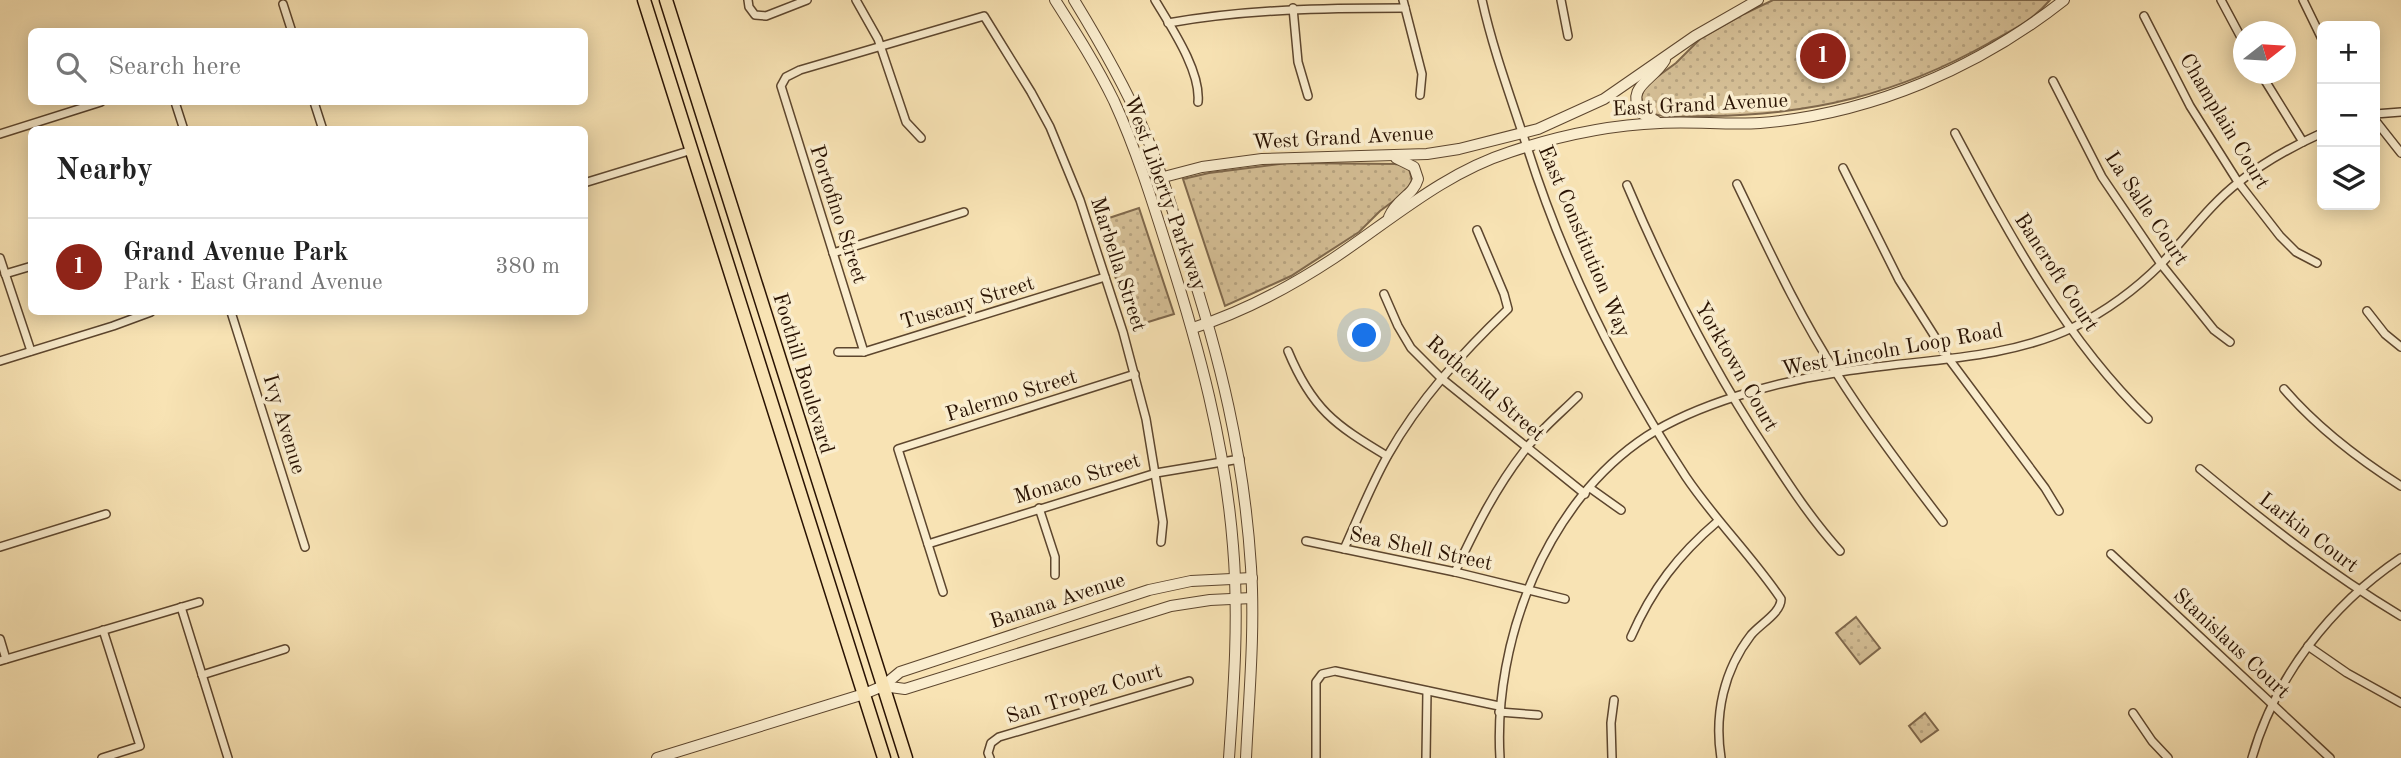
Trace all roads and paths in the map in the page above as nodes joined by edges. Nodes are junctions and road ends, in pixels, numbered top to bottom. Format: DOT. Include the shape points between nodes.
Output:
graph roads {
  1 [pos="644,0"];
  2 [pos="666,0"];
  3 [pos="748,0"];
  4 [pos="807,0"];
  5 [pos="856,0"];
  6 [pos="1055,0"];
  7 [pos="1074,0"];
  8 [pos="1155,0"];
  9 [pos="1257,0"];
  10 [pos="1561,0"];
  11 [pos="1758,0"];
  12 [pos="2221,0"];
  13 [pos="2303,0"];
  14 [pos="2062,1"];
  15 [pos="1482,3"];
  16 [pos="1404,4"];
  17 [pos="284,5"];
  18 [pos="1293,8"];
  19 [pos="1258,10"];
  20 [pos="2144,16"];
  21 [pos="2233,22"];
  22 [pos="1168,23"];
  23 [pos="291,28"];
  24 [pos="2317,29"];
  25 [pos="1568,36"];
  26 [pos="881,47"];
  27 [pos="1667,57"];
  28 [pos="2053,81"];
  29 [pos="2267,84"];
  30 [pos="1420,95"];
  31 [pos="1308,96"];
  32 [pos="1198,102"];
  33 [pos="92,105"];
  34 [pos="177,105"];
  35 [pos="315,105"];
  36 [pos="2401,112"];
  37 [pos="2380,114"];
  38 [pos="1661,123"];
  39 [pos="183,126"];
  40 [pos="322,126"];
  41 [pos="2380,126"];
  42 [pos="1521,133"];
  43 [pos="1955,133"];
  44 [pos="0,134"];
  45 [pos="2317,135"];
  46 [pos="921,138"];
  47 [pos="2303,142"];
  48 [pos="1527,148"];
  49 [pos="692,150"];
  50 [pos="2401,153"];
  51 [pos="1393,157"];
  52 [pos="1843,168"];
  53 [pos="1161,177"];
  54 [pos="588,182"];
  55 [pos="1146,182"];
  56 [pos="2238,183"];
  57 [pos="1737,184"];
  58 [pos="1626,186"];
  59 [pos="964,212"];
  60 [pos="1389,218"];
  61 [pos="1477,230"];
  62 [pos="833,253"];
  63 [pos="0,258"];
  64 [pos="2318,263"];
  65 [pos="2161,264"];
  66 [pos="28,267"];
  67 [pos="5,274"];
  68 [pos="1104,277"];
  69 [pos="1384,294"];
  70 [pos="2367,311"];
  71 [pos="143,315"];
  72 [pos="232,315"];
  73 [pos="1209,323"];
  74 [pos="1193,328"];
  75 [pos="2071,328"];
  76 [pos="2230,342"];
  77 [pos="2401,347"];
  78 [pos="31,351"];
  79 [pos="1288,351"];
  80 [pos="838,352"];
  81 [pos="864,352"];
  82 [pos="1949,359"];
  83 [pos="0,360"];
  84 [pos="1836,372"];
  85 [pos="1135,374"];
  86 [pos="1441,378"];
  87 [pos="2284,389"];
  88 [pos="1578,396"];
  89 [pos="1732,399"];
  90 [pos="2148,419"];
  91 [pos="1657,430"];
  92 [pos="1527,447"];
  93 [pos="1387,456"];
  94 [pos="1240,460"];
  95 [pos="1223,462"];
  96 [pos="2200,469"];
  97 [pos="1156,472"];
  98 [pos="2401,486"];
  99 [pos="1587,491"];
  100 [pos="1039,508"];
  101 [pos="1621,510"];
  102 [pos="2059,511"];
  103 [pos="106,514"];
  104 [pos="1718,521"];
  105 [pos="1943,522"];
  106 [pos="1306,541"];
  107 [pos="1161,542"];
  108 [pos="928,544"];
  109 [pos="0,547"];
  110 [pos="305,547"];
  111 [pos="1344,549"];
  112 [pos="1840,551"];
  113 [pos="2111,554"];
  114 [pos="2401,558"];
  115 [pos="1455,572"];
  116 [pos="1055,575"];
  117 [pos="1235,578"];
  118 [pos="1252,578"];
  119 [pos="1528,590"];
  120 [pos="2358,591"];
  121 [pos="943,592"];
  122 [pos="1235,598"];
  123 [pos="1252,598"];
  124 [pos="1565,599"];
  125 [pos="198,602"];
  126 [pos="181,607"];
  127 [pos="2401,616"];
  128 [pos="103,630"];
  129 [pos="1631,637"];
  130 [pos="0,639"];
  131 [pos="2308,646"];
  132 [pos="285,649"];
  133 [pos="3,660"];
  134 [pos="202,675"];
  135 [pos="1189,681"];
  136 [pos="883,686"];
  137 [pos="1427,691"];
  138 [pos="864,694"];
  139 [pos="1614,700"];
  140 [pos="2401,703"];
  141 [pos="2272,705"];
  142 [pos="1499,709"];
  143 [pos="2133,713"];
  144 [pos="1538,715"];
  145 [pos="102,758"];
  146 [pos="228,758"];
  147 [pos="657,758"];
  148 [pos="884,758"];
  149 [pos="906,758"];
  150 [pos="990,758"];
  151 [pos="1229,758"];
  152 [pos="1246,758"];
  153 [pos="1315,758"];
  154 [pos="1426,758"];
  155 [pos="1500,758"];
  156 [pos="1612,758"];
  157 [pos="1721,758"];
  158 [pos="2168,758"];
  159 [pos="2252,758"];
  160 [pos="2330,758"];
  1 -- 49 [label="main road, Foothill Boulevard"];
  2 -- 136 [label="main road, Foothill Boulevard"];
  3 -- 4 [label="street" via="755,15 766,16"];
  5 -- 26 [label="street"];
  6 -- 55 [label="street, West Liberty Parkway" via="1113,99"];
  7 -- 53 [label="street, West Liberty Parkway" via="1130,100"];
  8 -- 22 [label="street"];
  9 -- 19 [label="street"];
  10 -- 25 [label="street"];
  11 -- 27 [label="street, West Grand Avenue"];
  12 -- 21 [label="street"];
  13 -- 24 [label="street"];
  14 -- 38 [label="street, East Grand Avenue" via="2021,33 1961,66 1876,100 1760,123"];
  15 -- 42 [label="street, East Constitution Way"];
  16 -- 18 [label="street"];
  16 -- 30 [label="street" via="1422,74"];
  17 -- 23 [label="street"];
  18 -- 19 [label="street"];
  18 -- 31 [label="street" via="1298,62"];
  19 -- 22 [label="street"];
  20 -- 56 [label="street, Champlain Court" via="2190,106"];
  22 -- 32 [label="street" via="1196,82"];
  26 -- 46 [label="street" via="906,122"];
  26 -- 62 [label="street, Portofino Street" via="800,70 780,86"];
  26 -- 68 [label="street, Marbella Street" via="984,16 1031,92 1066,162"];
  27 -- 38 [label="street" via="1636,96 1641,113"];
  27 -- 42 [label="street, West Grand Avenue" via="1590,107"];
  28 -- 65 [label="street, La Salle Court" via="2102,177"];
  29 -- 47 [label="street"];
  33 -- 44 [label="street"];
  34 -- 39 [label="street"];
  35 -- 40 [label="street"];
  36 -- 37 [label="street"];
  38 -- 48 [label="street, East Grand Avenue" via="1606,128"];
  41 -- 50 [label="street"];
  42 -- 48 [label="street, East Constitution Way"];
  42 -- 51 [label="street, West Grand Avenue" via="1459,149"];
  43 -- 75 [label="street, Bancroft Court" via="2009,235"];
  45 -- 47 [label="street, West Lincoln Loop Road"];
  47 -- 56 [label="street, West Lincoln Loop Road"];
  48 -- 60 [label="street, East Grand Avenue" via="1444,183"];
  48 -- 91 [label="street, East Constitution Way" via="1575,274 1613,355"];
  49 -- 54 [label="street"];
  49 -- 138 [label="main road, Foothill Boulevard"];
  51 -- 53 [label="street, West Grand Avenue" via="1262,159"];
  51 -- 60 [label="street" via="1414,167 1419,179 1394,205"];
  52 -- 82 [label="street" via="1899,279"];
  53 -- 55 [label="street, West Grand Avenue"];
  53 -- 73 [label="street, West Liberty Parkway"];
  55 -- 74 [label="street, West Liberty Parkway"];
  56 -- 64 [label="street, Champlain Court" via="2280,236"];
  56 -- 65 [label="street, West Lincoln Loop Road"];
  57 -- 84 [label="street" via="1782,277"];
  58 -- 89 [label="street, Yorktown Court" via="1692,328"];
  59 -- 62 [label="street"];
  60 -- 73 [label="street, East Grand Avenue" via="1314,271"];
  61 -- 86 [label="street" via="1508,309"];
  62 -- 81 [label="street, Portofino Street"];
  63 -- 67 [label="street"];
  65 -- 75 [label="street, West Lincoln Loop Road" via="2104,311"];
  65 -- 76 [label="street, La Salle Court" via="2214,330"];
  66 -- 67 [label="street"];
  67 -- 78 [label="street"];
  68 -- 81 [label="street, Tuscany Street"];
  68 -- 85 [label="street, Marbella Street"];
  69 -- 86 [label="street, Rothchild Street" via="1412,348"];
  70 -- 77 [label="street"];
  71 -- 78 [label="street"];
  72 -- 110 [label="street, Ivy Avenue"];
  73 -- 74 [label="street, East Grand Avenue"];
  73 -- 94 [label="street, West Liberty Parkway"];
  74 -- 95 [label="street, West Liberty Parkway"];
  75 -- 82 [label="street, West Lincoln Loop Road" via="2011,347"];
  75 -- 90 [label="street, Bancroft Court"];
  78 -- 83 [label="street"];
  79 -- 93 [label="street" via="1298,375 1328,416"];
  80 -- 81 [label="street, Tuscany Street"];
  82 -- 84 [label="street, West Lincoln Loop Road"];
  82 -- 102 [label="street"];
  84 -- 89 [label="street, West Lincoln Loop Road"];
  84 -- 105 [label="street"];
  85 -- 97 [label="street, Marbella Street"];
  85 -- 108 [label="street, Palermo Street" via="898,449"];
  86 -- 92 [label="street, Rothchild Street"];
  86 -- 93 [label="street"];
  87 -- 98 [label="street" via="2372,468"];
  88 -- 92 [label="street"];
  89 -- 91 [label="street, West Lincoln Loop Road"];
  89 -- 112 [label="street, Yorktown Court" via="1812,521"];
  91 -- 99 [label="street, West Lincoln Loop Road"];
  91 -- 104 [label="street, East Constitution Way"];
  92 -- 99 [label="street, Rothchild Street"];
  92 -- 115 [label="street" via="1476,527"];
  93 -- 111 [label="street"];
  94 -- 95 [label="street, Monaco Street"];
  94 -- 118 [label="street, West Liberty Parkway"];
  95 -- 97 [label="street, Monaco Street"];
  95 -- 117 [label="street, West Liberty Parkway"];
  96 -- 120 [label="street, Larkin Court"];
  97 -- 100 [label="street, Monaco Street"];
  97 -- 107 [label="street, Marbella Street"];
  99 -- 101 [label="street, Rothchild Street"];
  99 -- 119 [label="street, West Lincoln Loop Road" via="1543,556"];
  100 -- 108 [label="street, Monaco Street"];
  100 -- 116 [label="street" via="1055,557"];
  103 -- 109 [label="street"];
  104 -- 129 [label="street" via="1690,544 1663,578"];
  104 -- 157 [label="street, East Constitution Way" via="1781,599 1753,632 1728,676 1718,733"];
  106 -- 111 [label="street, Sea Shell Street"];
  108 -- 121 [label="street"];
  111 -- 115 [label="street, Sea Shell Street"];
  113 -- 141 [label="street, Stanislaus Court"];
  114 -- 120 [label="street"];
  115 -- 119 [label="street, Sea Shell Street"];
  117 -- 118 [label="street, Banana Avenue"];
  117 -- 122 [label="street, West Liberty Parkway"];
  117 -- 136 [label="street, Banana Avenue" via="1149,590 900,672"];
  118 -- 123 [label="street, West Liberty Parkway"];
  119 -- 124 [label="street, Sea Shell Street"];
  119 -- 142 [label="street, West Lincoln Loop Road" via="1510,647"];
  120 -- 127 [label="street, Larkin Court"];
  120 -- 131 [label="street"];
  122 -- 123 [label="street, Banana Avenue"];
  122 -- 136 [label="street, Banana Avenue" via="1171,606 905,689"];
  122 -- 151 [label="street, West Liberty Parkway"];
  123 -- 152 [label="street, West Liberty Parkway"];
  125 -- 126 [label="street"];
  126 -- 128 [label="street"];
  126 -- 134 [label="street"];
  128 -- 133 [label="street"];
  128 -- 145 [label="street" via="140,746"];
  130 -- 133 [label="street"];
  131 -- 140 [label="street"];
  131 -- 141 [label="street"];
  132 -- 134 [label="street"];
  134 -- 146 [label="street"];
  135 -- 150 [label="street, San Tropez Court" via="999,737 991,743"];
  136 -- 138 [label="street, Banana Avenue"];
  136 -- 149 [label="main road, Foothill Boulevard"];
  137 -- 142 [label="street"];
  137 -- 153 [label="street" via="1335,671 1322,674 1316,682"];
  137 -- 154 [label="street"];
  138 -- 147 [label="street, Banana Avenue"];
  138 -- 148 [label="main road, Foothill Boulevard"];
  139 -- 156 [label="street"];
  141 -- 159 [label="street"];
  141 -- 160 [label="street, Stanislaus Court"];
  142 -- 144 [label="street"];
  142 -- 155 [label="street, West Lincoln Loop Road"];
  143 -- 158 [label="street"];
}
